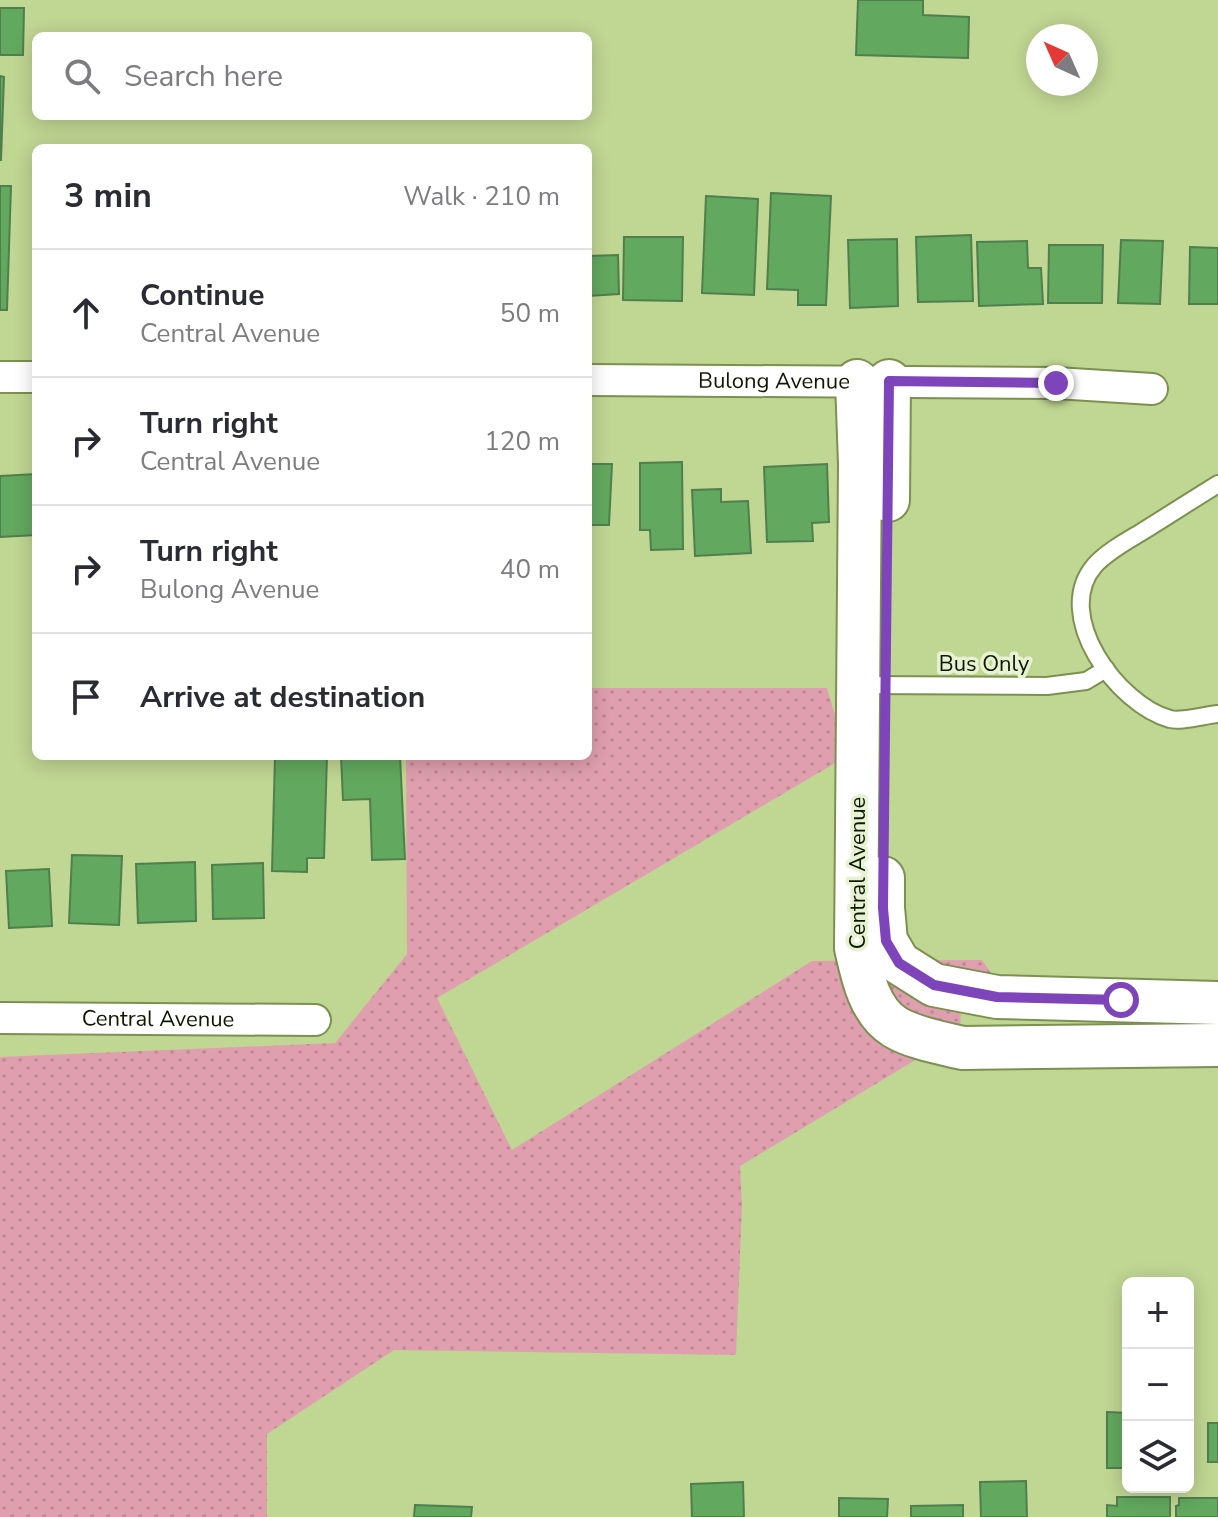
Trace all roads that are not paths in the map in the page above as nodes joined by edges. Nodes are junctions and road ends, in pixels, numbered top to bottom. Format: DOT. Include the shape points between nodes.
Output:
graph roads {
  1 [pos="0,377"];
  2 [pos="32,377"];
  3 [pos="592,380"];
  4 [pos="873,381"];
  5 [pos="1152,389"];
  6 [pos="1218,484"];
  7 [pos="1106,669"];
  8 [pos="873,685"];
  9 [pos="1218,714"];
  10 [pos="1218,1003"];
  11 [pos="0,1018"];
  12 [pos="315,1020"];
  13 [pos="1218,1045"];
  1 -- 2 [label="street"];
  3 -- 4 [label="street, Bulong Avenue"];
  4 -- 5 [label="street, Bulong Avenue"];
  4 -- 8 [label="street, Central Avenue"];
  6 -- 7 [label="lane" via="1094,565 1082,589 1080,612 1085,634"];
  7 -- 8 [label="lane, Bus Only" via="1086,681 1047,686"];
  7 -- 9 [label="lane" via="1133,701 1171,720"];
  8 -- 10 [label="street, Central Avenue" via="886,941 899,963 934,985 997,997"];
  8 -- 13 [label="street, Central Avenue" via="856,948 876,1008 894,1027 962,1048"];
  11 -- 12 [label="street, Central Avenue"];
}
